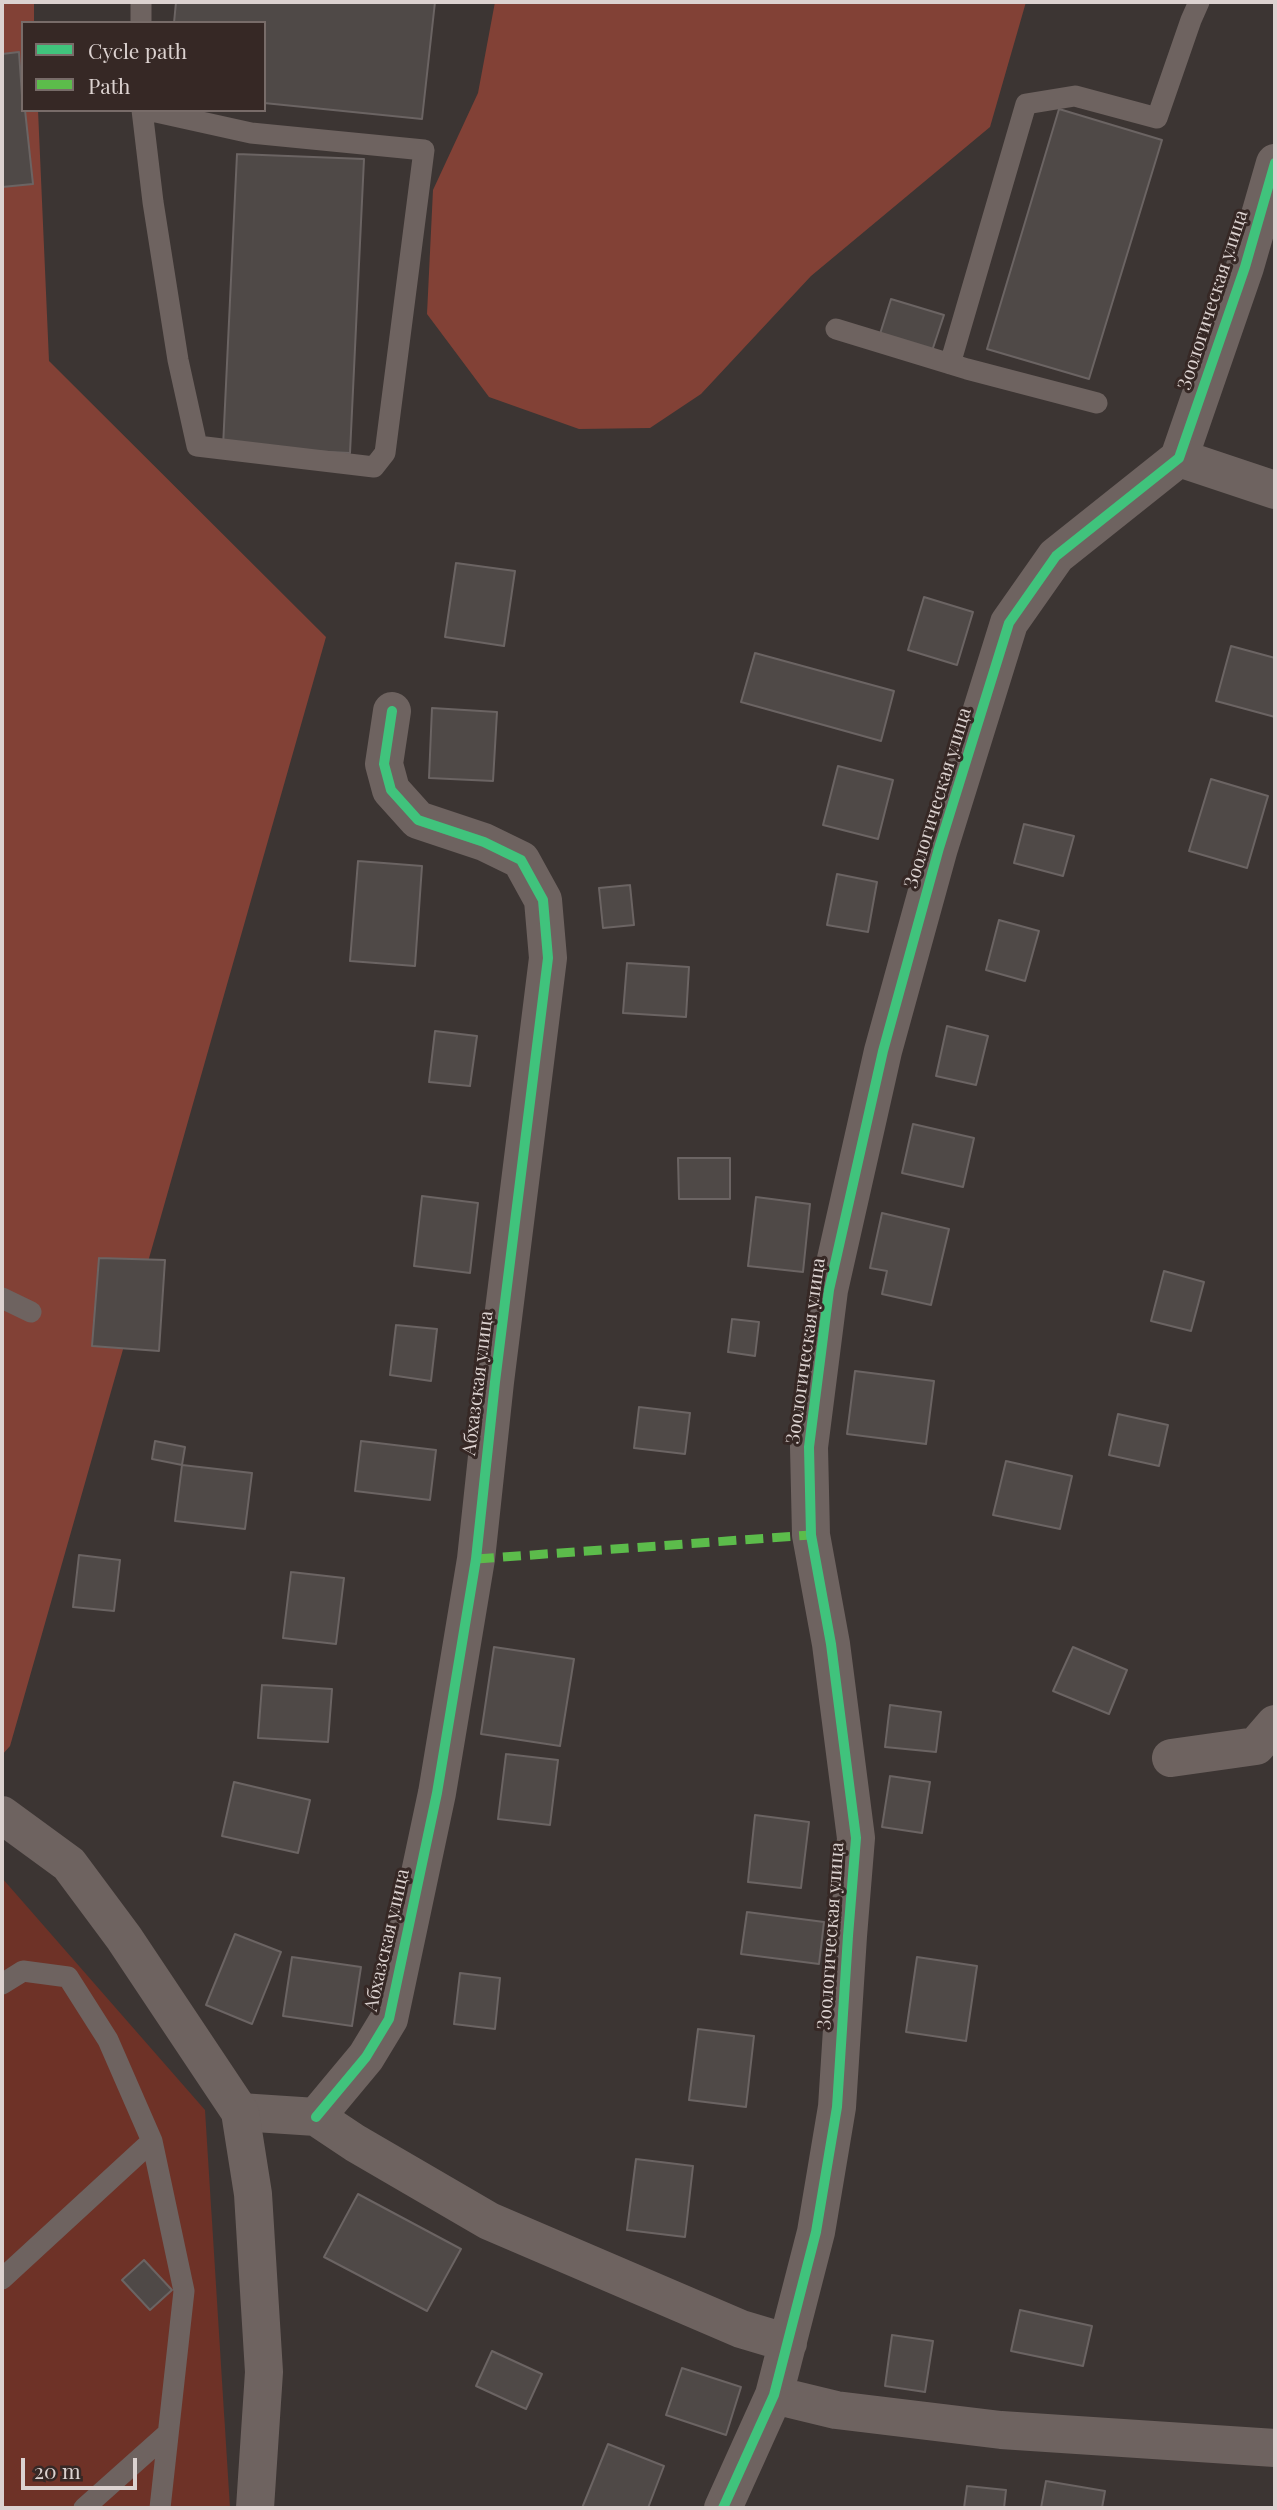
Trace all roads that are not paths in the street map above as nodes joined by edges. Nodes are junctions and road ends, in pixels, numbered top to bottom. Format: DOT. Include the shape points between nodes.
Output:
graph roads {
  1 [pos="141,2"];
  2 [pos="1199,2"];
  3 [pos="141,21"];
  4 [pos="144,112"];
  5 [pos="153,112"];
  6 [pos="1275,163"];
  7 [pos="836,329"];
  8 [pos="950,364"];
  9 [pos="1097,403"];
  10 [pos="1179,458"];
  11 [pos="1275,490"];
  12 [pos="392,711"];
  13 [pos="2,1297"];
  14 [pos="31,1312"];
  15 [pos="1275,1724"];
  16 [pos="1171,1758"];
  17 [pos="2,1815"];
  18 [pos="2,1984"];
  19 [pos="240,2112"];
  20 [pos="316,2117"];
  21 [pos="152,2141"];
  22 [pos="2,2279"];
  23 [pos="788,2343"];
  24 [pos="774,2395"];
  25 [pos="167,2434"];
  26 [pos="1275,2448"];
  27 [pos="84,2508"];
  28 [pos="160,2508"];
  29 [pos="255,2508"];
  30 [pos="723,2508"];
  1 -- 3 [label="lane"];
  2 -- 8 [label="lane" via="1157,118 1075,96 1026,104"];
  4 -- 5 [label="lane" via="153,202 197,446 374,467 385,453 424,150 251,133"];
  6 -- 10 [label="street, Зоологическая улица" via="1245,267"];
  7 -- 8 [label="lane"];
  8 -- 9 [label="lane"];
  10 -- 11 [label="street"];
  10 -- 23 [label="street, Зоологическая улица" via="1056,556 1009,623 883,1051 829,1290 809,1447 811,1535 831,1644 856,1838 837,2108 816,2232"];
  12 -- 20 [label="street, Абхазская улица" via="384,764 391,790 418,820 521,860 543,900 548,958 476,1559 438,1793 389,2019 366,2057"];
  13 -- 14 [label="lane"];
  15 -- 16 [label="street" via="1256,1746"];
  17 -- 19 [label="street" via="69,1864"];
  18 -- 21 [label="lane" via="23,1971 68,1977 108,2040"];
  19 -- 20 [label="street"];
  19 -- 29 [label="street" via="253,2194 264,2372"];
  20 -- 23 [label="street" via="489,2221 741,2329"];
  21 -- 22 [label="lane"];
  21 -- 25 [label="lane" via="184,2291"];
  23 -- 24 [label="street, Зоологическая улица"];
  24 -- 26 [label="street" via="836,2410 1001,2430"];
  24 -- 30 [label="street, Зоологическая улица"];
  25 -- 27 [label="lane"];
  25 -- 28 [label="lane"];
}
